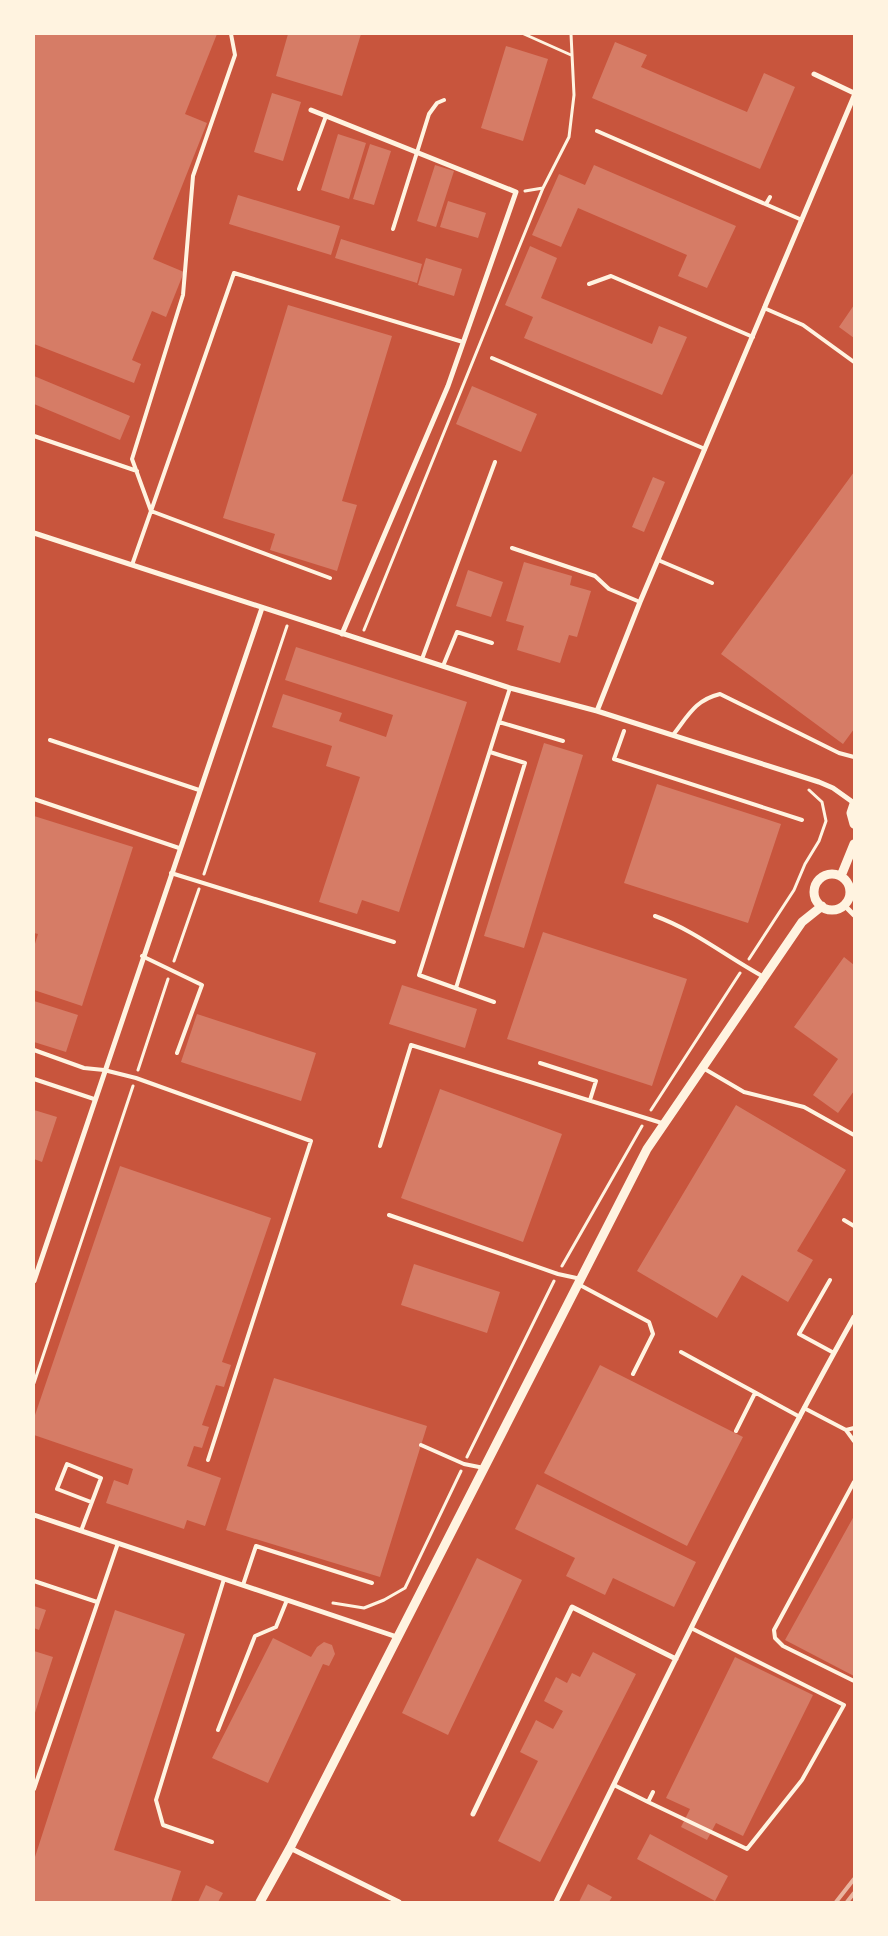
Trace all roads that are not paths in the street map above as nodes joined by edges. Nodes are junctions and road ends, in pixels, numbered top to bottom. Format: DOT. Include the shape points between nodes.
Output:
graph roads {
  1 [pos="232,34"];
  2 [pos="814,74"];
  3 [pos="854,95"];
  4 [pos="444,100"];
  5 [pos="311,110"];
  6 [pos="326,116"];
  7 [pos="597,131"];
  8 [pos="418,153"];
  9 [pos="299,189"];
  10 [pos="770,197"];
  11 [pos="766,204"];
  12 [pos="802,220"];
  13 [pos="393,229"];
  14 [pos="589,284"];
  15 [pos="764,308"];
  16 [pos="753,336"];
  17 [pos="463,342"];
  18 [pos="492,358"];
  19 [pos="854,362"];
  20 [pos="34,436"];
  21 [pos="705,449"];
  22 [pos="496,462"];
  23 [pos="137,471"];
  24 [pos="151,511"];
  25 [pos="34,533"];
  26 [pos="512,548"];
  27 [pos="658,560"];
  28 [pos="132,565"];
  29 [pos="330,578"];
  30 [pos="712,583"];
  31 [pos="640,602"];
  32 [pos="262,608"];
  33 [pos="342,634"];
  34 [pos="492,643"];
  35 [pos="422,660"];
  36 [pos="444,666"];
  37 [pos="510,688"];
  38 [pos="596,711"];
  39 [pos="499,722"];
  40 [pos="624,730"];
  41 [pos="673,736"];
  42 [pos="50,740"];
  43 [pos="563,741"];
  44 [pos="490,752"];
  45 [pos="854,757"];
  46 [pos="199,790"];
  47 [pos="34,799"];
  48 [pos="854,804"];
  49 [pos="802,820"];
  50 [pos="854,824"];
  51 [pos="854,844"];
  52 [pos="179,848"];
  53 [pos="171,873"];
  54 [pos="841,876"];
  55 [pos="844,905"];
  56 [pos="822,906"];
  57 [pos="854,915"];
  58 [pos="655,916"];
  59 [pos="394,942"];
  60 [pos="142,956"];
  61 [pos="764,978"];
  62 [pos="456,988"];
  63 [pos="494,1002"];
  64 [pos="34,1050"];
  65 [pos="177,1053"];
  66 [pos="540,1063"];
  67 [pos="703,1068"];
  68 [pos="104,1070"];
  69 [pos="34,1079"];
  70 [pos="94,1099"];
  71 [pos="590,1100"];
  72 [pos="665,1124"];
  73 [pos="854,1135"];
  74 [pos="380,1146"];
  75 [pos="389,1215"];
  76 [pos="844,1220"];
  77 [pos="854,1226"];
  78 [pos="830,1280"];
  79 [pos="34,1281"];
  80 [pos="579,1282"];
  81 [pos="854,1317"];
  82 [pos="681,1352"];
  83 [pos="834,1353"];
  84 [pos="633,1374"];
  85 [pos="755,1393"];
  86 [pos="804,1408"];
  87 [pos="800,1417"];
  88 [pos="854,1428"];
  89 [pos="846,1430"];
  90 [pos="736,1431"];
  91 [pos="854,1441"];
  92 [pos="421,1445"];
  93 [pos="208,1460"];
  94 [pos="484,1468"];
  95 [pos="854,1482"];
  96 [pos="91,1502"];
  97 [pos="34,1515"];
  98 [pos="81,1531"];
  99 [pos="118,1543"];
  100 [pos="224,1579"];
  101 [pos="34,1581"];
  102 [pos="372,1584"];
  103 [pos="243,1585"];
  104 [pos="287,1600"];
  105 [pos="97,1602"];
  106 [pos="691,1628"];
  107 [pos="397,1637"];
  108 [pos="676,1659"];
  109 [pos="854,1681"];
  110 [pos="218,1730"];
  111 [pos="614,1784"];
  112 [pos="34,1790"];
  113 [pos="653,1792"];
  114 [pos="648,1802"];
  115 [pos="473,1814"];
  116 [pos="212,1842"];
  117 [pos="290,1848"];
  118 [pos="260,1902"];
  119 [pos="399,1902"];
  120 [pos="556,1902"];
  1 -- 23 [label="lane" via="235,55 193,176 182,295 132,460"];
  2 -- 3 [label="street"];
  3 -- 12 [label="street"];
  4 -- 8 [label="lane" via="437,103 429,114"];
  5 -- 6 [label="street"];
  6 -- 8 [label="street"];
  6 -- 9 [label="lane"];
  7 -- 11 [label="lane"];
  8 -- 13 [label="lane"];
  8 -- 17 [label="street" via="516,192"];
  10 -- 11 [label="lane"];
  11 -- 12 [label="lane"];
  12 -- 15 [label="street"];
  14 -- 16 [label="lane" via="611,276"];
  15 -- 16 [label="street"];
  15 -- 19 [label="lane" via="803,325"];
  16 -- 21 [label="street"];
  17 -- 24 [label="lane" via="234,272"];
  17 -- 33 [label="street" via="448,386"];
  18 -- 21 [label="lane"];
  20 -- 23 [label="lane"];
  21 -- 27 [label="street"];
  22 -- 35 [label="lane"];
  23 -- 24 [label="lane"];
  24 -- 28 [label="lane"];
  24 -- 29 [label="lane"];
  25 -- 28 [label="street"];
  26 -- 31 [label="lane" via="595,576 609,589"];
  27 -- 30 [label="lane"];
  27 -- 31 [label="street"];
  28 -- 32 [label="street"];
  31 -- 38 [label="street"];
  32 -- 33 [label="street"];
  32 -- 46 [label="street"];
  33 -- 35 [label="street"];
  34 -- 36 [label="lane" via="457,632"];
  35 -- 36 [label="street"];
  36 -- 37 [label="street"];
  37 -- 38 [label="street"];
  37 -- 39 [label="lane"];
  38 -- 41 [label="street"];
  39 -- 43 [label="lane"];
  39 -- 44 [label="lane"];
  40 -- 49 [label="lane" via="614,759"];
  41 -- 45 [label="lane" via="699,702 720,694 839,753"];
  41 -- 48 [label="street" via="819,782"];
  42 -- 46 [label="lane"];
  44 -- 62 [label="lane" via="525,764"];
  44 -- 62 [label="lane" via="419,975"];
  46 -- 52 [label="street"];
  47 -- 52 [label="lane"];
  48 -- 50 [label="street" via="851,813"];
  51 -- 54 [label="street"];
  52 -- 53 [label="street"];
  53 -- 59 [label="lane"];
  53 -- 60 [label="street"];
  54 -- 55 [label="street" via="850,890"];
  54 -- 56 [label="street" via="829,874 819,880 815,896"];
  55 -- 56 [label="street" via="833,909"];
  55 -- 57 [label="street"];
  56 -- 61 [label="street" via="802,922"];
  58 -- 61 [label="lane" via="680,925"];
  60 -- 65 [label="lane" via="202,985"];
  60 -- 68 [label="street"];
  61 -- 67 [label="street"];
  62 -- 63 [label="lane"];
  64 -- 68 [label="lane" via="84,1068"];
  66 -- 71 [label="lane" via="596,1081"];
  67 -- 72 [label="street"];
  67 -- 73 [label="lane" via="744,1092 804,1108"];
  68 -- 70 [label="street"];
  68 -- 93 [label="lane" via="136,1078 311,1141"];
  69 -- 70 [label="lane"];
  70 -- 79 [label="street"];
  71 -- 72 [label="lane"];
  71 -- 74 [label="lane" via="411,1045"];
  72 -- 80 [label="street" via="647,1149"];
  75 -- 80 [label="lane"];
  76 -- 77 [label="lane"];
  78 -- 83 [label="lane" via="799,1334"];
  80 -- 84 [label="lane" via="649,1322 653,1334"];
  80 -- 94 [label="street"];
  81 -- 83 [label="street"];
  82 -- 85 [label="lane"];
  83 -- 86 [label="street"];
  85 -- 87 [label="lane"];
  85 -- 90 [label="lane"];
  86 -- 87 [label="street"];
  86 -- 89 [label="lane"];
  87 -- 106 [label="street"];
  88 -- 89 [label="lane"];
  89 -- 91 [label="lane"];
  92 -- 94 [label="lane" via="464,1464"];
  94 -- 107 [label="street"];
  95 -- 109 [label="lane" via="774,1630 783,1646"];
  96 -- 96 [label="lane" via="57,1489 67,1464 101,1478"];
  96 -- 98 [label="lane"];
  97 -- 98 [label="street"];
  98 -- 99 [label="street"];
  99 -- 100 [label="street"];
  99 -- 105 [label="lane"];
  100 -- 103 [label="street"];
  100 -- 116 [label="lane" via="156,1800 163,1825"];
  101 -- 105 [label="lane"];
  102 -- 103 [label="lane" via="256,1546"];
  103 -- 104 [label="street"];
  104 -- 107 [label="street"];
  104 -- 110 [label="lane" via="276,1627 255,1636"];
  105 -- 112 [label="lane"];
  106 -- 108 [label="street"];
  106 -- 114 [label="lane" via="844,1706 802,1780 747,1849"];
  107 -- 117 [label="street"];
  108 -- 111 [label="street"];
  108 -- 115 [label="street" via="572,1607"];
  111 -- 114 [label="lane"];
  111 -- 120 [label="street"];
  113 -- 114 [label="lane"];
  117 -- 118 [label="street"];
  117 -- 119 [label="street"];
}
